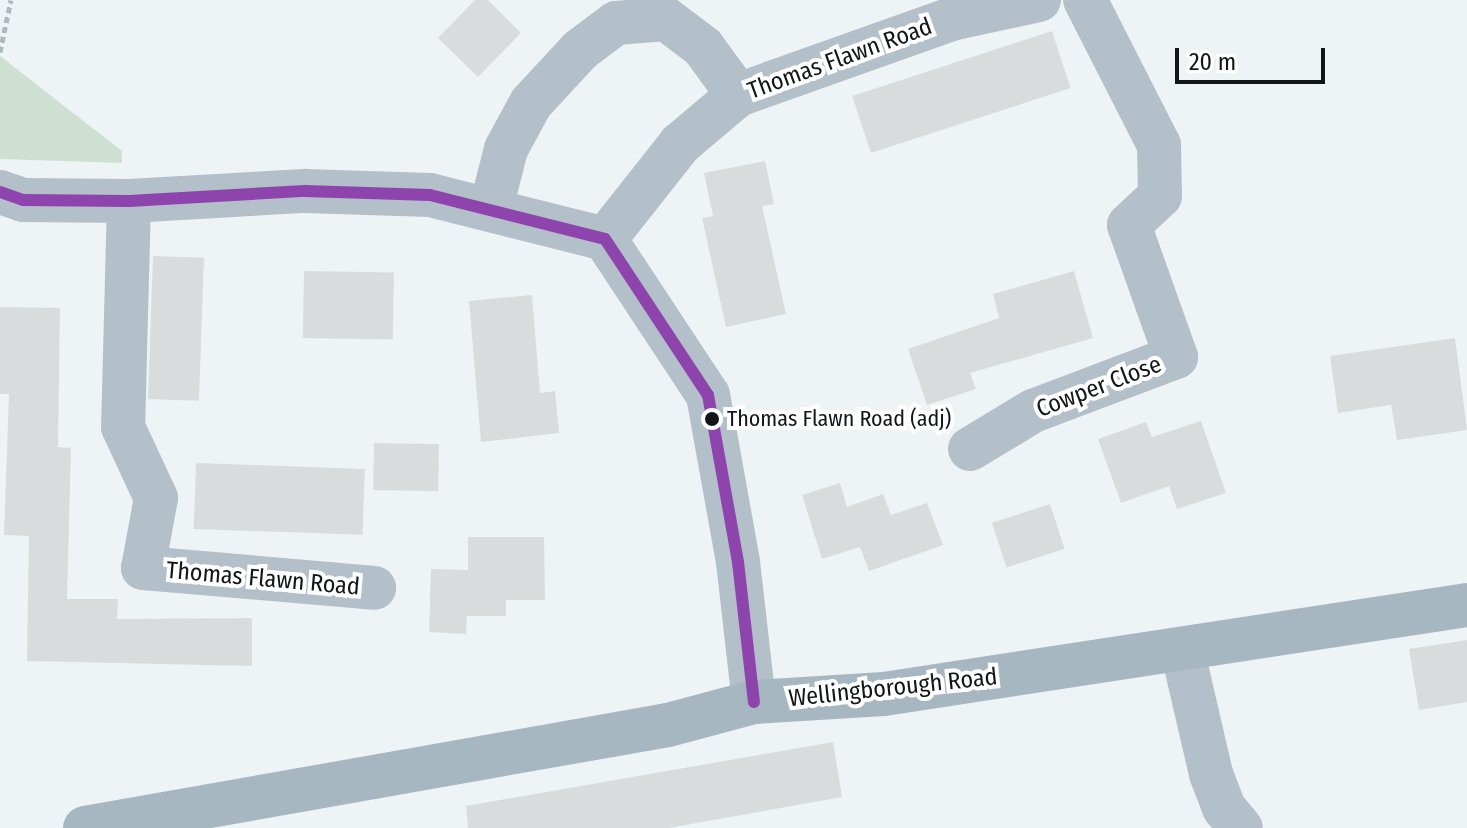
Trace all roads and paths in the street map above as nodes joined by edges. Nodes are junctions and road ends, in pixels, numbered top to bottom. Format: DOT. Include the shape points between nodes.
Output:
graph roads {
  1 [pos="11,0"];
  2 [pos="1039,0"];
  3 [pos="1085,0"];
  4 [pos="947,10"];
  5 [pos="0,52"];
  6 [pos="738,95"];
  7 [pos="0,192"];
  8 [pos="129,201"];
  9 [pos="491,208"];
  10 [pos="605,239"];
  11 [pos="970,449"];
  12 [pos="374,588"];
  13 [pos="1467,605"];
  14 [pos="1182,649"];
  15 [pos="754,702"];
  16 [pos="85,828"];
  17 [pos="1241,828"];
  1 -- 5 [label="path"];
  2 -- 4 [label="street, Thomas Flawn Road"];
  3 -- 11 [label="street, Cowper Close" via="1159,145 1160,196 1129,225 1176,357 1033,411"];
  4 -- 6 [label="street, Thomas Flawn Road"];
  6 -- 9 [label="street" via="703,47 666,19 616,23 580,50 531,103 506,149"];
  6 -- 10 [label="street, Thomas Flawn Road" via="680,144"];
  7 -- 8 [label="street" via="23,200"];
  8 -- 9 [label="street" via="305,191 430,195"];
  8 -- 12 [label="street, Thomas Flawn Road" via="123,427 156,498 143,568"];
  9 -- 10 [label="street"];
  10 -- 15 [label="street" via="708,395 738,562"];
  13 -- 14 [label="main road, Wellingborough Road"];
  14 -- 15 [label="main road, Wellingborough Road" via="884,694"];
  14 -- 17 [label="street" via="1211,774 1224,808"];
  15 -- 16 [label="main road, Wellingborough Road" via="668,725"];
}
